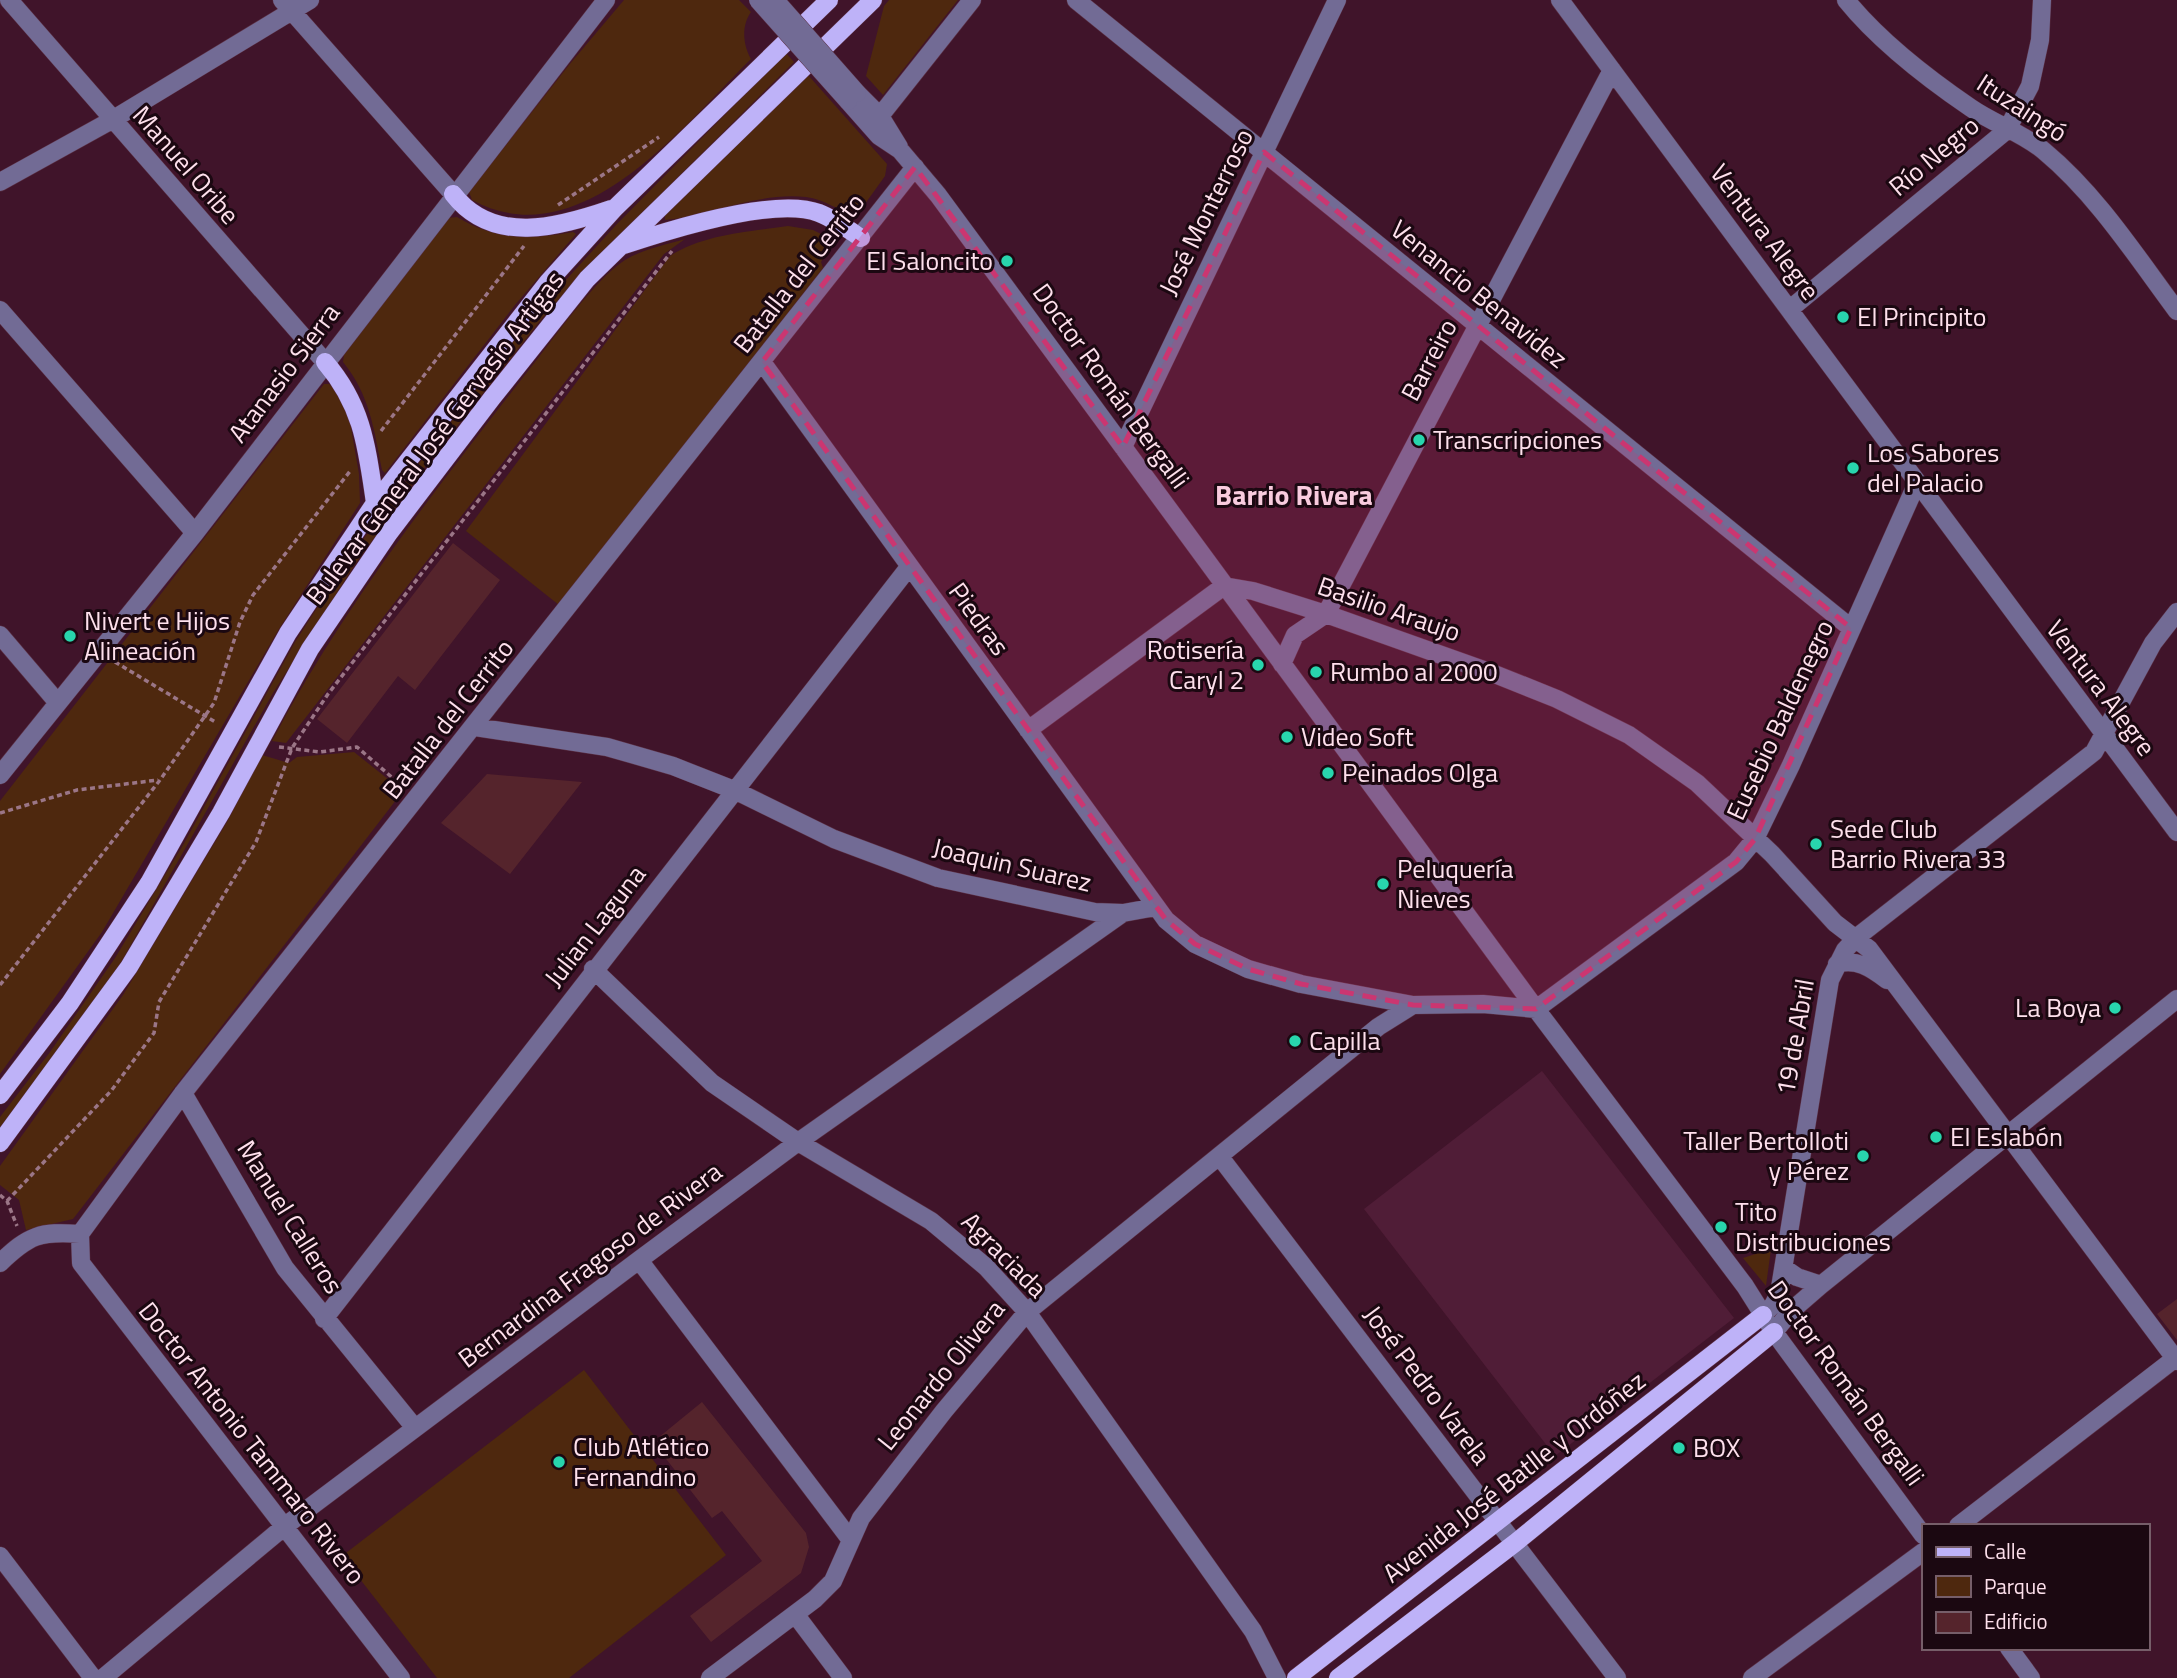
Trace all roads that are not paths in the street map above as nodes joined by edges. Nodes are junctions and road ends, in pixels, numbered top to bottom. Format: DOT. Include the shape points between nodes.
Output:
graph roads {
  1 [pos="9,0"];
  2 [pos="310,0"];
  3 [pos="606,0"];
  4 [pos="758,0"];
  5 [pos="775,0"];
  6 [pos="829,0"];
  7 [pos="873,0"];
  8 [pos="972,0"];
  9 [pos="1076,0"];
  10 [pos="1338,0"];
  11 [pos="1560,0"];
  12 [pos="1846,0"];
  13 [pos="2042,0"];
  14 [pos="287,5"];
  15 [pos="1612,69"];
  16 [pos="853,97"];
  17 [pos="880,116"];
  18 [pos="111,120"];
  19 [pos="2007,130"];
  20 [pos="900,150"];
  21 [pos="1264,152"];
  22 [pos="915,167"];
  23 [pos="0,182"];
  24 [pos="453,194"];
  25 [pos="615,208"];
  26 [pos="861,238"];
  27 [pos="618,248"];
  28 [pos="1790,309"];
  29 [pos="0,310"];
  30 [pos="2177,311"];
  31 [pos="1477,326"];
  32 [pos="325,362"];
  33 [pos="762,362"];
  34 [pos="1123,447"];
  35 [pos="1916,485"];
  36 [pos="376,503"];
  37 [pos="195,533"];
  38 [pos="909,567"];
  39 [pos="1224,586"];
  40 [pos="2177,612"];
  41 [pos="1326,614"];
  42 [pos="1852,628"];
  43 [pos="0,635"];
  44 [pos="1282,664"];
  45 [pos="58,703"];
  46 [pos="475,727"];
  47 [pos="1028,730"];
  48 [pos="2104,735"];
  49 [pos="0,775"];
  50 [pos="734,790"];
  51 [pos="2177,832"];
  52 [pos="1755,839"];
  53 [pos="1156,907"];
  54 [pos="1123,913"];
  55 [pos="1857,937"];
  56 [pos="1836,964"];
  57 [pos="593,969"];
  58 [pos="1895,987"];
  59 [pos="2177,999"];
  60 [pos="1413,1005"];
  61 [pos="1536,1009"];
  62 [pos="183,1093"];
  63 [pos="0,1095"];
  64 [pos="2007,1133"];
  65 [pos="798,1142"];
  66 [pos="0,1143"];
  67 [pos="1220,1157"];
  68 [pos="80,1234"];
  69 [pos="639,1260"];
  70 [pos="0,1263"];
  71 [pos="1784,1268"];
  72 [pos="1821,1285"];
  73 [pos="1027,1312"];
  74 [pos="1763,1315"];
  75 [pos="324,1319"];
  76 [pos="1774,1332"];
  77 [pos="2176,1359"];
  78 [pos="415,1428"];
  79 [pos="1499,1523"];
  80 [pos="1961,1524"];
  81 [pos="285,1527"];
  82 [pos="1922,1534"];
  83 [pos="850,1539"];
  84 [pos="1515,1544"];
  85 [pos="1922,1553"];
  86 [pos="0,1556"];
  87 [pos="795,1614"];
  88 [pos="2010,1650"];
  89 [pos="93,1678"];
  90 [pos="103,1678"];
  91 [pos="401,1678"];
  92 [pos="710,1678"];
  93 [pos="843,1678"];
  94 [pos="1278,1678"];
  95 [pos="1296,1678"];
  96 [pos="1338,1678"];
  97 [pos="1617,1678"];
  98 [pos="1752,1678"];
  99 [pos="2031,1678"];
  1 -- 18 [label="street, Manuel Oribe"];
  2 -- 14 [label="street"];
  3 -- 24 [label="street, Atanasio Sierra"];
  4 -- 16 [label="street, Doctor Román Bergalli, bridge"];
  5 -- 16 [label="street, Doctor Román Bergalli, bridge"];
  6 -- 25 [label="main road, Bulevar General José Gervasio Artigas"];
  7 -- 27 [label="main road, Bulevar General José Gervasio Artigas"];
  8 -- 17 [label="street"];
  9 -- 21 [label="street, Venancio Benavidez"];
  10 -- 21 [label="street, José Monterroso"];
  11 -- 15 [label="street, Ventura Alegre"];
  12 -- 19 [label="street, Ituzaingó" via="1903,56 1970,108"];
  13 -- 19 [label="street, Río Negro" via="2040,40 2030,86"];
  14 -- 18 [label="street"];
  14 -- 24 [label="street"];
  15 -- 28 [label="street, Ventura Alegre"];
  15 -- 31 [label="street, Barreiro"];
  16 -- 17 [label="street, Doctor Román Bergalli"];
  16 -- 20 [label="street, Doctor Román Bergalli" via="879,135"];
  17 -- 20 [label="street, Doctor Román Bergalli"];
  18 -- 23 [label="street"];
  18 -- 32 [label="street, Manuel Oribe"];
  19 -- 28 [label="street, Río Negro"];
  19 -- 30 [label="street, Ituzaingó" via="2042,149 2065,170"];
  20 -- 22 [label="street, Doctor Román Bergalli"];
  21 -- 31 [label="street, Venancio Benavidez"];
  21 -- 34 [label="street, José Monterroso"];
  22 -- 26 [label="street, Batalla del Cerrito"];
  22 -- 34 [label="street, Doctor Román Bergalli"];
  24 -- 25 [label="main road" via="477,217 521,229 572,223"];
  24 -- 32 [label="street, Atanasio Sierra"];
  25 -- 36 [label="main road, Bulevar General José Gervasio Artigas" via="548,282"];
  26 -- 27 [label="main road" via="818,212 794,208 724,217"];
  26 -- 33 [label="street, Batalla del Cerrito"];
  27 -- 66 [label="main road, Bulevar General José Gervasio Artigas" via="587,279 388,533 310,649 130,967"];
  28 -- 35 [label="street, Ventura Alegre"];
  29 -- 37 [label="street"];
  31 -- 41 [label="street, Barreiro"];
  31 -- 42 [label="street, Venancio Benavidez"];
  32 -- 36 [label="main road" via="359,414"];
  32 -- 37 [label="street, Atanasio Sierra"];
  33 -- 38 [label="street, Piedras"];
  33 -- 46 [label="street, Batalla del Cerrito"];
  34 -- 39 [label="street, Doctor Román Bergalli"];
  35 -- 42 [label="street, Eusebio Baldenegro"];
  35 -- 48 [label="street, Ventura Alegre"];
  36 -- 63 [label="main road, Bulevar General José Gervasio Artigas" via="288,633 149,883 70,1003"];
  37 -- 45 [label="street, Atanasio Sierra"];
  38 -- 47 [label="street, Piedras"];
  38 -- 50 [label="street, Julian Laguna"];
  39 -- 41 [label="street, Basilio Araujo" via="1253,590"];
  39 -- 44 [label="street, Doctor Román Bergalli"];
  39 -- 47 [label="street"];
  40 -- 48 [label="street, 19 de Abril" via="2153,643"];
  41 -- 44 [label="street, Barreiro" via="1295,635"];
  41 -- 52 [label="street, Basilio Araujo" via="1492,673 1588,714 1697,783"];
  42 -- 52 [label="street, Eusebio Baldenegro"];
  43 -- 45 [label="street"];
  44 -- 61 [label="street, Doctor Román Bergalli"];
  45 -- 49 [label="street, Atanasio Sierra"];
  46 -- 50 [label="street, Joaquin Suarez" via="607,747"];
  46 -- 62 [label="street, Batalla del Cerrito"];
  47 -- 53 [label="street, Piedras"];
  48 -- 51 [label="street, Ventura Alegre"];
  48 -- 55 [label="street, 19 de Abril" via="2094,752"];
  50 -- 54 [label="street, Joaquin Suarez" via="834,839 938,878 1021,898"];
  50 -- 57 [label="street, Julian Laguna"];
  52 -- 55 [label="street, Basilio Araujo" via="1835,923"];
  52 -- 61 [label="street, Eusebio Baldenegro" via="1736,862"];
  53 -- 54 [label="street, Joaquin Suarez"];
  53 -- 60 [label="street" via="1195,944 1248,969"];
  54 -- 65 [label="street, Bernardina Fragoso de Rivera"];
  55 -- 56 [label="street, 19 de Abril"];
  55 -- 58 [label="street, Basilio Araujo"];
  56 -- 58 [label="street" via="1860,964"];
  56 -- 71 [label="street, 19 de Abril"];
  57 -- 65 [label="street, Agraciada" via="712,1083"];
  57 -- 75 [label="street, Julian Laguna"];
  58 -- 64 [label="street, Basilio Araujo"];
  59 -- 64 [label="street"];
  60 -- 61 [label="street"];
  60 -- 67 [label="street, Leonardo Olivera" via="1378,1027"];
  61 -- 74 [label="street, Doctor Román Bergalli"];
  62 -- 68 [label="street, Batalla del Cerrito"];
  62 -- 75 [label="street, Manuel Calleros" via="285,1268"];
  64 -- 72 [label="street"];
  64 -- 77 [label="street, Basilio Araujo"];
  65 -- 69 [label="street, Bernardina Fragoso de Rivera"];
  65 -- 73 [label="street, Agraciada" via="950,1236"];
  67 -- 73 [label="street, Leonardo Olivera"];
  67 -- 79 [label="street, José Pedro Varela"];
  68 -- 70 [label="street" via="50,1231 21,1242"];
  68 -- 81 [label="street, Doctor Antonio Tammaro Rivero" via="81,1263"];
  69 -- 78 [label="street, Bernardina Fragoso de Rivera"];
  69 -- 83 [label="street"];
  71 -- 72 [label="street" via="1797,1278"];
  71 -- 74 [label="street, 19 de Abril" via="1779,1294"];
  72 -- 76 [label="street"];
  73 -- 83 [label="street, Leonardo Olivera" via="944,1410"];
  73 -- 94 [label="street, Agraciada" via="1253,1631"];
  74 -- 76 [label="street, Doctor Román Bergalli"];
  74 -- 79 [label="main road, Avenida José Batlle y Ordóñez"];
  75 -- 78 [label="street, Manuel Calleros"];
  76 -- 82 [label="street, Doctor Román Bergalli"];
  76 -- 84 [label="main road, Avenida José Batlle y Ordóñez"];
  77 -- 80 [label="street"];
  78 -- 81 [label="street, Bernardina Fragoso de Rivera"];
  79 -- 84 [label="street, José Pedro Varela"];
  79 -- 95 [label="main road, Avenida José Batlle y Ordóñez"];
  81 -- 90 [label="street, Bernardina Fragoso de Rivera"];
  81 -- 91 [label="street, Doctor Antonio Tammaro Rivero"];
  83 -- 87 [label="street, Leonardo Olivera" via="833,1581"];
  84 -- 96 [label="main road, Avenida José Batlle y Ordóñez"];
  84 -- 97 [label="street, José Pedro Varela"];
  85 -- 98 [label="street"];
  86 -- 89 [label="street"];
  87 -- 92 [label="street, Leonardo Olivera"];
  87 -- 93 [label="street"];
  88 -- 99 [label="street"];
}
